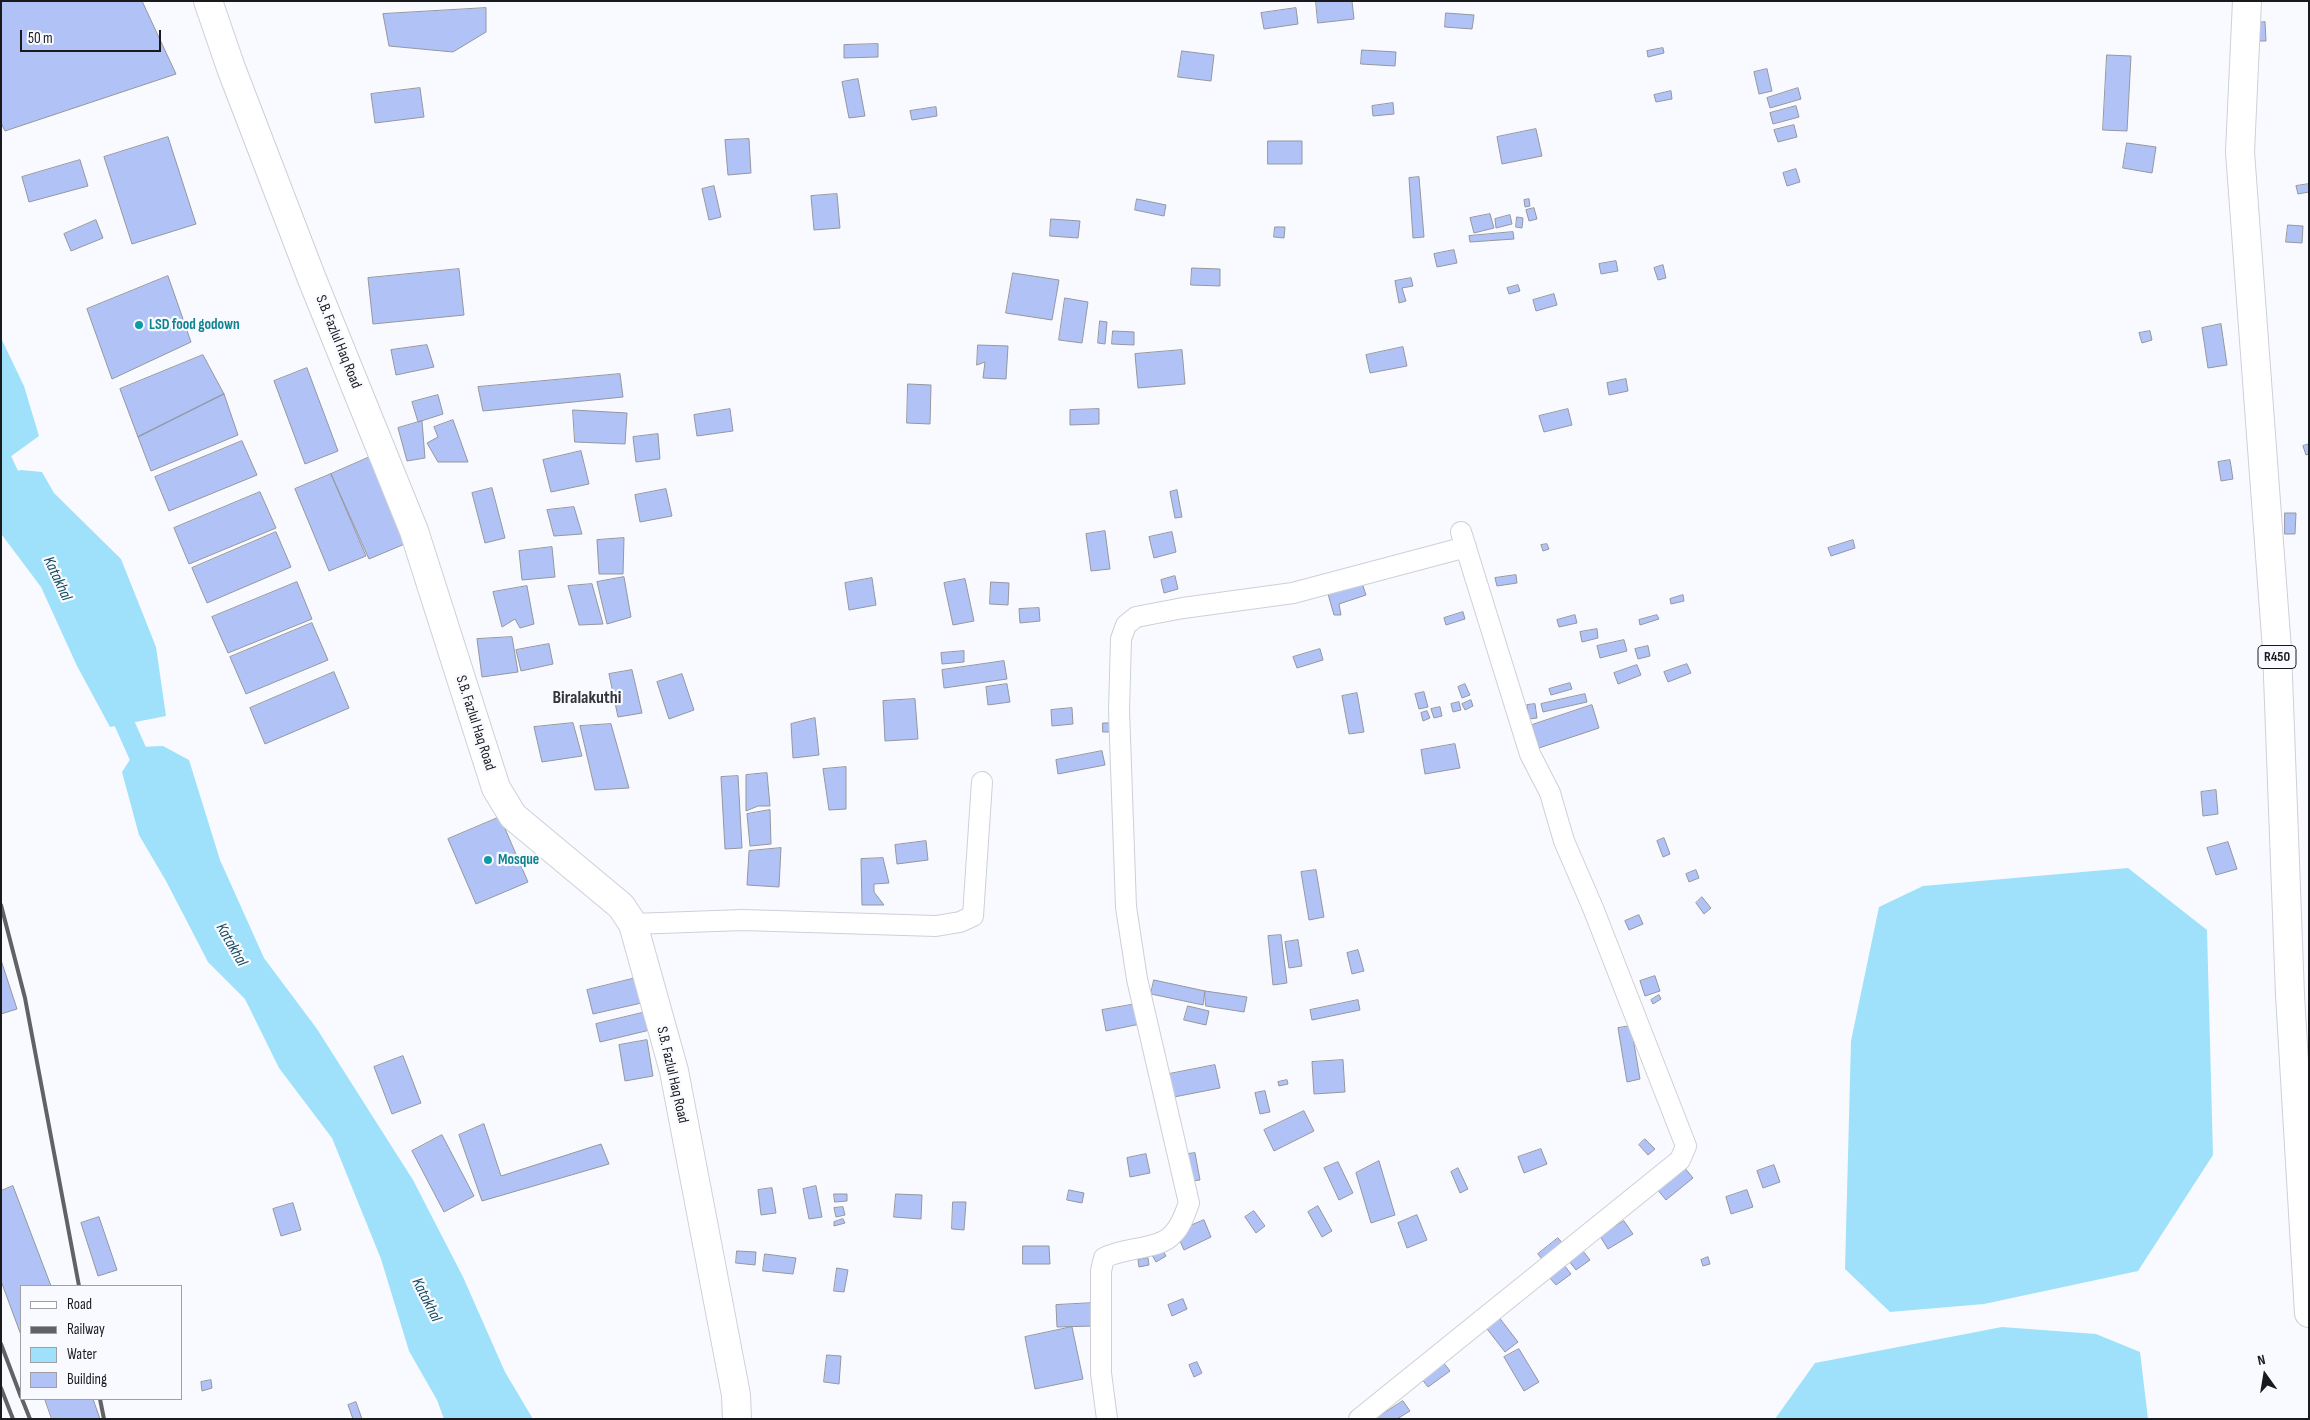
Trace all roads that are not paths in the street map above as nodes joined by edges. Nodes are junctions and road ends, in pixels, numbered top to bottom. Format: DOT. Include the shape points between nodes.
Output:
graph roads {
  1 [pos="208,1"];
  2 [pos="2247,1"];
  3 [pos="982,782"];
  4 [pos="633,924"];
  5 [pos="2309,1313"];
  6 [pos="737,1419"];
  7 [pos="1107,1419"];
  8 [pos="1359,1419"];
  1 -- 4 [label="main road, S.B. Fazlul Haq Road" via="312,279 414,531 496,788 513,816 622,906"];
  2 -- 5 [label="main road, R450" via="2241,160 2277,650 2290,995"];
  3 -- 4 [label="street" via="973,916 960,922 936,926 743,920"];
  4 -- 6 [label="main road, S.B. Fazlul Haq Road" via="674,1071 736,1395"];
  7 -- 8 [label="street" via="1101,1373 1101,1271 1104,1258 1164,1242 1179,1227 1189,1203 1137,979 1126,907 1118,710 1121,639 1126,625 1136,617 1294,592 1464,539 1530,754 1550,793 1564,841 1686,1146 1680,1160"];
}
